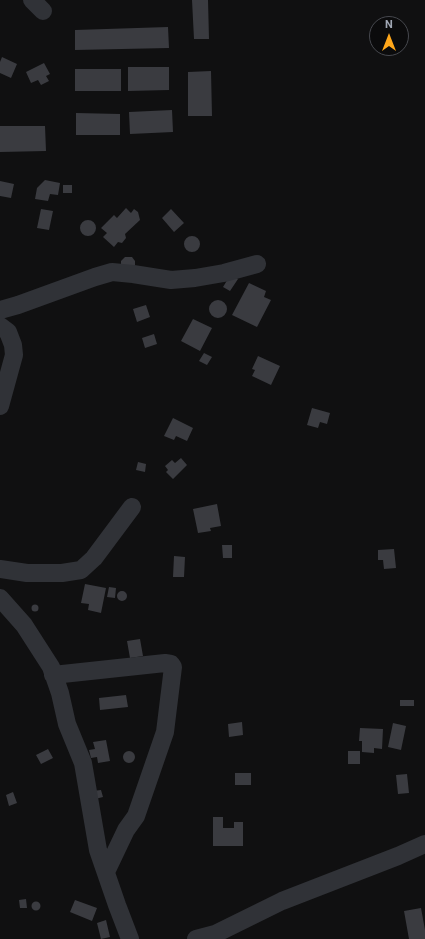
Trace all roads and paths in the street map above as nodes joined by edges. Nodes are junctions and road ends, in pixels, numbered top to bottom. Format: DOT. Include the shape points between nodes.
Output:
graph roads {
  1 [pos="257,264"];
  2 [pos="0,310"];
  3 [pos="0,326"];
  4 [pos="0,406"];
  5 [pos="132,507"];
  6 [pos="0,569"];
  7 [pos="0,598"];
  8 [pos="53,675"];
  9 [pos="425,844"];
  10 [pos="106,872"];
  11 [pos="130,939"];
  12 [pos="196,939"];
  1 -- 2 [label="street" via="224,273 171,280 112,272"];
  3 -- 4 [label="street" via="8,332 14,354"];
  5 -- 6 [label="street" via="94,558 81,570 27,573"];
  7 -- 8 [label="street" via="24,625 51,667"];
  8 -- 10 [label="street" via="60,692 66,724 83,763 98,850"];
  8 -- 10 [label="street" via="165,663 172,664 173,667 165,732 136,816 126,830"];
  9 -- 12 [label="street" via="282,901 215,934"];
  10 -- 11 [label="street"];
}
